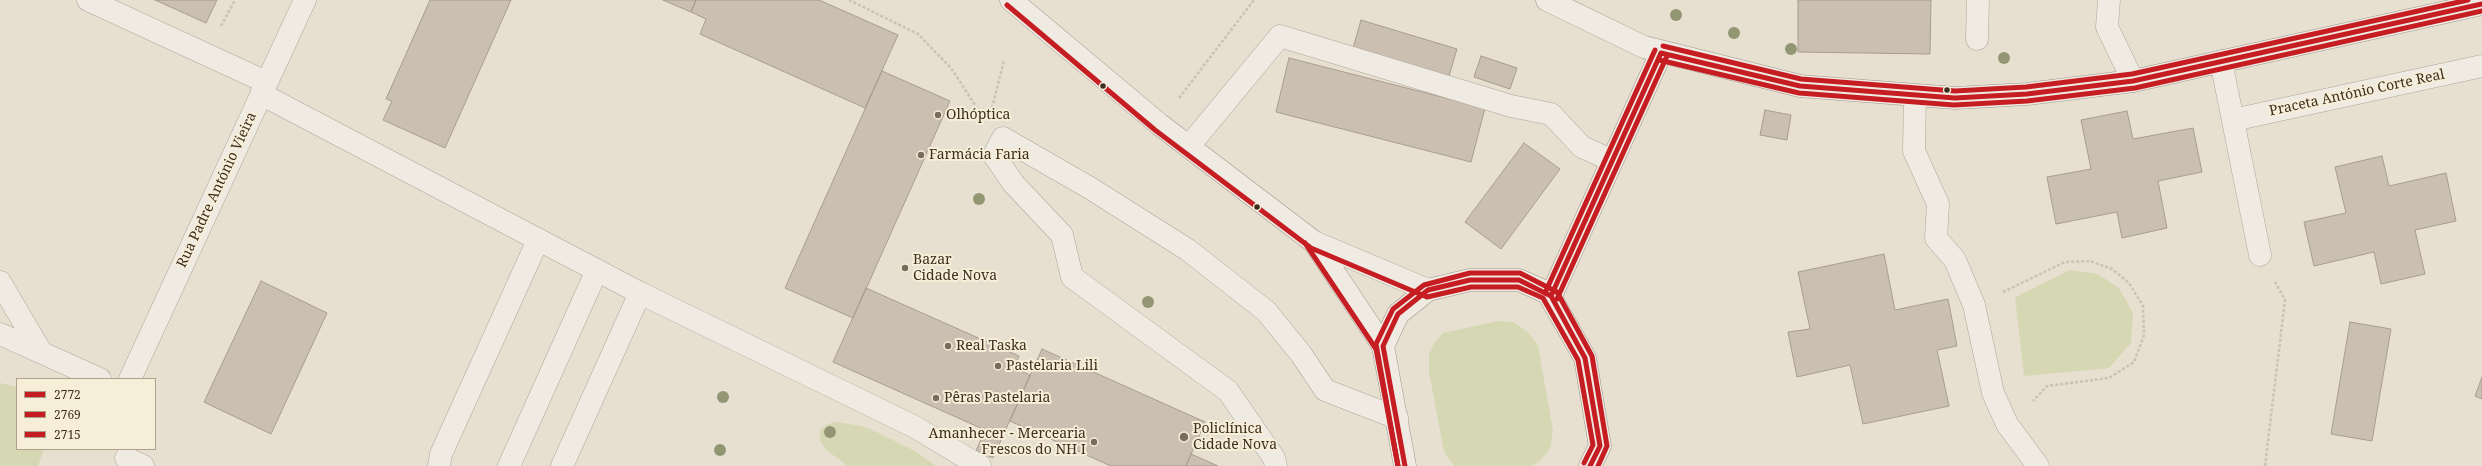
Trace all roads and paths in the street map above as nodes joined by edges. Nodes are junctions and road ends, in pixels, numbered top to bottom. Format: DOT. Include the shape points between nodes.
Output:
graph roads {
  1 [pos="88,0"];
  2 [pos="305,0"];
  3 [pos="849,0"];
  4 [pos="1011,0"];
  5 [pos="1254,0"];
  6 [pos="1547,0"];
  7 [pos="1978,0"];
  8 [pos="2109,0"];
  9 [pos="2482,4"];
  10 [pos="1977,39"];
  11 [pos="1661,52"];
  12 [pos="1004,61"];
  13 [pos="2221,61"];
  14 [pos="2482,66"];
  15 [pos="2133,80"];
  16 [pos="264,88"];
  17 [pos="1915,96"];
  18 [pos="2233,120"];
  19 [pos="1159,124"];
  20 [pos="996,131"];
  21 [pos="1189,146"];
  22 [pos="1611,160"];
  23 [pos="538,240"];
  24 [pos="1314,242"];
  25 [pos="2260,255"];
  26 [pos="597,270"];
  27 [pos="0,282"];
  28 [pos="1428,290"];
  29 [pos="640,293"];
  30 [pos="1551,296"];
  31 [pos="1974,305"];
  32 [pos="0,334"];
  33 [pos="1383,346"];
  34 [pos="40,350"];
  35 [pos="98,378"];
  36 [pos="130,378"];
  37 [pos="1397,418"];
  38 [pos="2007,424"];
  39 [pos="439,466"];
  40 [pos="509,466"];
  41 [pos="562,466"];
  42 [pos="980,466"];
  43 [pos="1276,466"];
  44 [pos="1405,466"];
  45 [pos="1590,466"];
  46 [pos="2038,466"];
  47 [pos="2264,466"];
  1 -- 16 [label="street"];
  2 -- 16 [label="street, Rua Padre António Vieira"];
  3 -- 20 [label="path" via="918,34 951,68 968,97"];
  4 -- 19 [label="street"];
  5 -- 19 [label="path"];
  6 -- 11 [label="street" via="1644,47"];
  7 -- 10 [label="street"];
  8 -- 15 [label="street" via="2107,27"];
  9 -- 13 [label="street"];
  11 -- 17 [label="street" via="1800,86"];
  11 -- 22 [label="street"];
  12 -- 20 [label="path"];
  13 -- 15 [label="street"];
  13 -- 18 [label="street"];
  14 -- 18 [label="street, Praceta António Corte Real"];
  15 -- 17 [label="street" via="2027,94 1955,98"];
  16 -- 23 [label="street"];
  16 -- 36 [label="street, Rua Padre António Vieira"];
  17 -- 31 [label="street" via="1914,151 1938,204 1936,238 1955,260"];
  18 -- 25 [label="street"];
  19 -- 21 [label="street"];
  20 -- 37 [label="street" via="1188,250 1242,292 1266,311 1326,390"];
  20 -- 43 [label="street" via="994,155 1013,183 1062,235 1072,277 1228,391 1274,458"];
  21 -- 22 [label="street" via="1280,36 1511,106 1551,114 1582,146"];
  21 -- 24 [label="street"];
  22 -- 30 [label="street"];
  23 -- 26 [label="street"];
  23 -- 39 [label="street" via="441,454"];
  24 -- 28 [label="street"];
  24 -- 33 [label="street"];
  25 -- 47 [label="path" via="2285,300"];
  26 -- 29 [label="street"];
  26 -- 40 [label="street"];
  27 -- 34 [label="street"];
  28 -- 30 [label="street" via="1470,280 1519,280"];
  28 -- 33 [label="street" via="1398,314"];
  29 -- 41 [label="street"];
  29 -- 42 [label="street" via="915,427"];
  30 -- 45 [label="street" via="1585,358 1600,446"];
  31 -- 38 [label="street" via="1993,393"];
  31 -- 38 [label="path" via="2064,262 2090,261 2112,269 2129,283 2143,306 2144,335 2134,362 2109,378 2047,386 2023,412"];
  32 -- 34 [label="street"];
  33 -- 37 [label="street"];
  34 -- 35 [label="street"];
  37 -- 44 [label="street"];
  38 -- 46 [label="street"];
}
